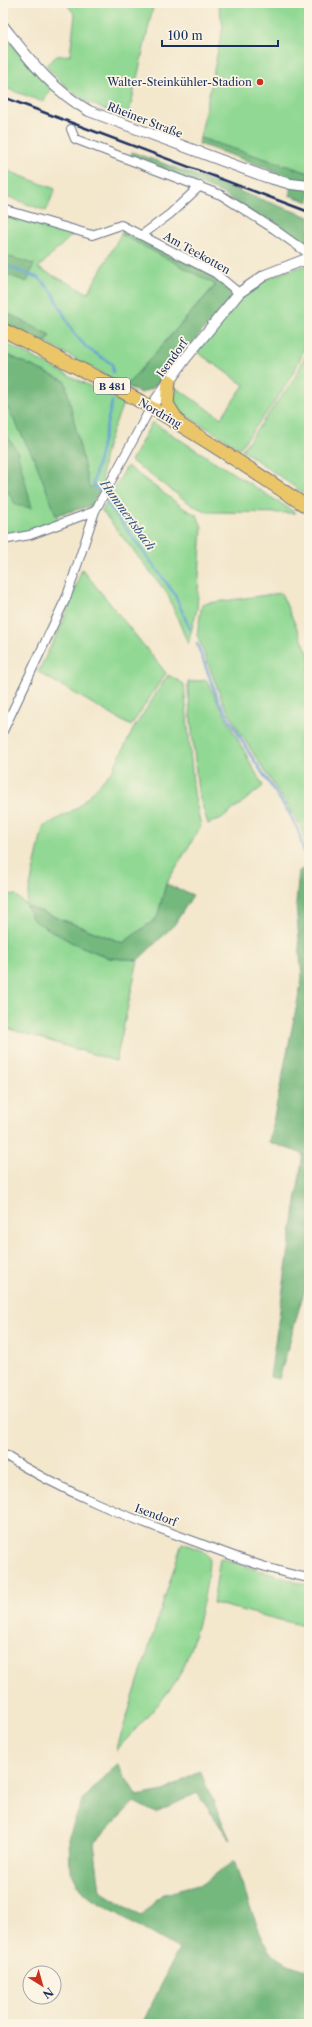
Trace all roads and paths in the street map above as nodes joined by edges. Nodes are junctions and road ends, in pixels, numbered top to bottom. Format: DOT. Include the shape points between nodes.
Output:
graph roads {
  1 [pos="3,26"];
  2 [pos="71,129"];
  3 [pos="200,186"];
  4 [pos="309,186"];
  5 [pos="3,209"];
  6 [pos="142,235"];
  7 [pos="309,254"];
  8 [pos="309,258"];
  9 [pos="239,293"];
  10 [pos="3,330"];
  11 [pos="169,381"];
  12 [pos="151,407"];
  13 [pos="182,426"];
  14 [pos="96,508"];
  15 [pos="309,508"];
  16 [pos="3,540"];
  17 [pos="3,731"];
  18 [pos="3,1454"];
  19 [pos="309,1578"];
  1 -- 4 [label="street, Rheiner Straße" via="47,80 68,99 89,111 266,177"];
  2 -- 3 [label="street" via="75,139"];
  3 -- 6 [label="street" via="170,214"];
  3 -- 7 [label="street" via="221,195"];
  5 -- 6 [label="street, Am Teekotten" via="92,235 121,225"];
  6 -- 9 [label="street, Am Teekotten" via="215,273"];
  8 -- 9 [label="street, Isendorf" via="265,275"];
  9 -- 11 [label="street, Isendorf"];
  10 -- 12 [label="main road, Nordring / B 481"];
  11 -- 12 [label="street, Isendorf"];
  11 -- 13 [label="main road" via="167,404"];
  12 -- 13 [label="main road, Nordring / B 481"];
  12 -- 14 [label="street, Isendorf"];
  13 -- 15 [label="main road, Nordring / B 481"];
  14 -- 16 [label="street" via="30,535"];
  14 -- 17 [label="street, Isendorf" via="67,596"];
  18 -- 19 [label="street, Isendorf" via="28,1470 123,1515 283,1572"];
}
